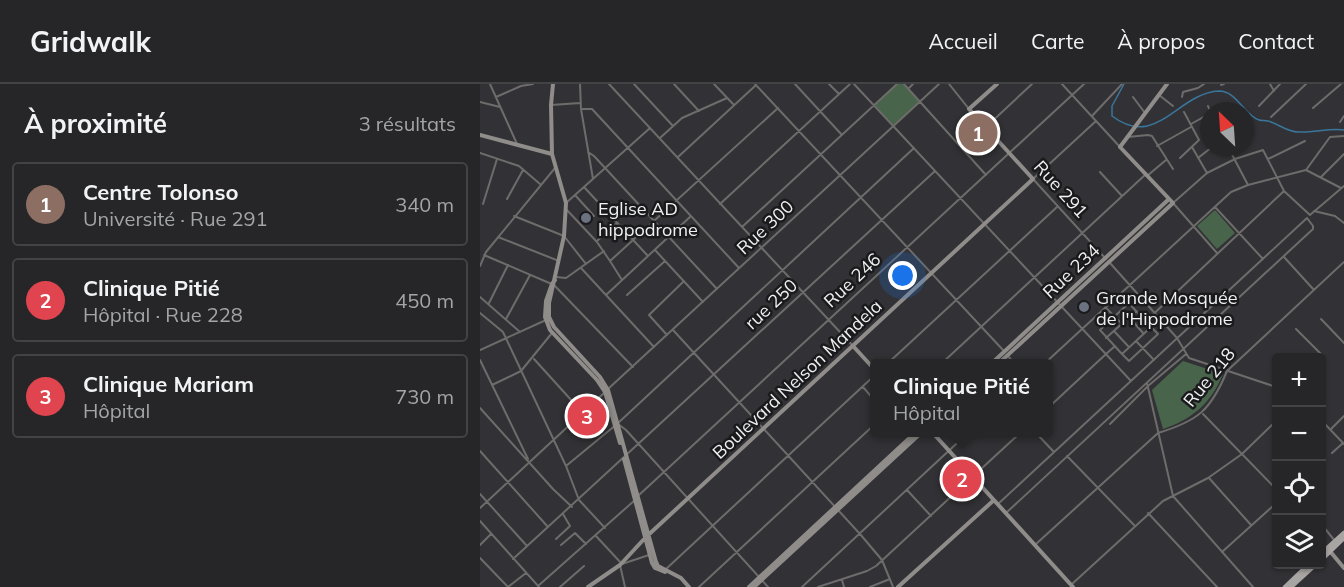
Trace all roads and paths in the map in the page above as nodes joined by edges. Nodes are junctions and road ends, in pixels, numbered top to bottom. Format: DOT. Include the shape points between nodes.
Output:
graph roads {
  1 [pos="490,84"];
  2 [pos="533,84"];
  3 [pos="553,84"];
  4 [pos="580,84"];
  5 [pos="610,84"];
  6 [pos="634,84"];
  7 [pos="674,84"];
  8 [pos="714,84"];
  9 [pos="756,84"];
  10 [pos="795,84"];
  11 [pos="829,84"];
  12 [pos="850,84"];
  13 [pos="854,84"];
  14 [pos="897,84"];
  15 [pos="904,84"];
  16 [pos="913,84"];
  17 [pos="939,84"];
  18 [pos="949,84"];
  19 [pos="997,84"];
  20 [pos="1032,84"];
  21 [pos="1062,84"];
  22 [pos="1084,84"];
  23 [pos="1122,84"];
  24 [pos="1167,84"];
  25 [pos="1204,84"];
  26 [pos="1270,84"];
  27 [pos="1280,84"];
  28 [pos="1306,84"];
  29 [pos="1341,84"];
  30 [pos="908,89"];
  31 [pos="1274,92"];
  32 [pos="838,94"];
  33 [pos="1072,95"];
  34 [pos="1159,95"];
  35 [pos="496,97"];
  36 [pos="1133,97"];
  37 [pos="1182,97"];
  38 [pos="727,98"];
  39 [pos="480,102"];
  40 [pos="920,102"];
  41 [pos="580,103"];
  42 [pos="551,105"];
  43 [pos="734,105"];
  44 [pos="874,105"];
  45 [pos="1173,106"];
  46 [pos="1259,106"];
  47 [pos="501,107"];
  48 [pos="778,108"];
  49 [pos="1313,108"];
  50 [pos="581,109"];
  51 [pos="969,110"];
  52 [pos="699,111"];
  53 [pos="820,111"];
  54 [pos="1184,112"];
  55 [pos="1145,113"];
  56 [pos="1092,116"];
  57 [pos="1344,116"];
  58 [pos="1271,117"];
  59 [pos="1200,119"];
  60 [pos="1096,121"];
  61 [pos="1342,121"];
  62 [pos="1191,125"];
  63 [pos="673,126"];
  64 [pos="894,126"];
  65 [pos="985,127"];
  66 [pos="650,128"];
  67 [pos="799,131"];
  68 [pos="480,135"];
  69 [pos="842,135"];
  70 [pos="1128,136"];
  71 [pos="1344,136"];
  72 [pos="660,138"];
  73 [pos="1305,141"];
  74 [pos="518,145"];
  75 [pos="1157,146"];
  76 [pos="1120,147"];
  77 [pos="1192,147"];
  78 [pos="628,148"];
  79 [pos="914,148"];
  80 [pos="588,152"];
  81 [pos="480,153"];
  82 [pos="1009,153"];
  83 [pos="552,154"];
  84 [pos="821,154"];
  85 [pos="1344,154"];
  86 [pos="1201,156"];
  87 [pos="1233,156"];
  88 [pos="677,158"];
  89 [pos="1180,158"];
  90 [pos="1198,158"];
  91 [pos="497,159"];
  92 [pos="1235,159"];
  93 [pos="1268,159"];
  94 [pos="1166,160"];
  95 [pos="555,168"];
  96 [pos="605,169"];
  97 [pos="1173,169"];
  98 [pos="523,170"];
  99 [pos="1306,170"];
  100 [pos="935,171"];
  101 [pos="1100,172"];
  102 [pos="1207,173"];
  103 [pos="986,175"];
  104 [pos="1147,175"];
  105 [pos="840,176"];
  106 [pos="1321,177"];
  107 [pos="593,179"];
  108 [pos="1034,179"];
  109 [pos="1277,179"];
  110 [pos="698,180"];
  111 [pos="541,185"];
  112 [pos="1248,185"];
  113 [pos="584,187"];
  114 [pos="1343,187"];
  115 [pos="1284,191"];
  116 [pos="575,195"];
  117 [pos="1122,196"];
  118 [pos="861,198"];
  119 [pos="961,198"];
  120 [pos="507,199"];
  121 [pos="676,200"];
  122 [pos="1171,201"];
  123 [pos="483,204"];
  124 [pos="720,204"];
  125 [pos="566,206"];
  126 [pos="1058,206"];
  127 [pos="1215,207"];
  128 [pos="1314,211"];
  129 [pos="1310,215"];
  130 [pos="514,216"];
  131 [pos="594,216"];
  132 [pos="691,216"];
  133 [pos="1307,218"];
  134 [pos="882,220"];
  135 [pos="654,221"];
  136 [pos="617,223"];
  137 [pos="1344,223"];
  138 [pos="985,224"];
  139 [pos="1193,226"];
  140 [pos="742,227"];
  141 [pos="1082,233"];
  142 [pos="1238,233"];
  143 [pos="564,236"];
  144 [pos="498,237"];
  145 [pos="668,237"];
  146 [pos="633,240"];
  147 [pos="597,242"];
  148 [pos="762,248"];
  149 [pos="907,248"];
  150 [pos="655,250"];
  151 [pos="604,251"];
  152 [pos="1010,251"];
  153 [pos="1217,253"];
  154 [pos="484,255"];
  155 [pos="648,256"];
  156 [pos="1284,257"];
  157 [pos="1263,259"];
  158 [pos="665,260"];
  159 [pos="1107,260"];
  160 [pos="560,261"];
  161 [pos="610,261"];
  162 [pos="1344,262"];
  163 [pos="586,264"];
  164 [pos="508,265"];
  165 [pos="480,266"];
  166 [pos="1340,266"];
  167 [pos="1344,267"];
  168 [pos="580,268"];
  169 [pos="740,268"];
  170 [pos="782,270"];
  171 [pos="932,273"];
  172 [pos="530,275"];
  173 [pos="1034,277"];
  174 [pos="556,278"];
  175 [pos="622,280"];
  176 [pos="684,281"];
  177 [pos="553,284"];
  178 [pos="1129,285"];
  179 [pos="717,289"];
  180 [pos="1314,290"];
  181 [pos="803,293"];
  182 [pos="606,295"];
  183 [pos="627,295"];
  184 [pos="480,297"];
  185 [pos="956,300"];
  186 [pos="703,302"];
  187 [pos="488,304"];
  188 [pos="1059,304"];
  189 [pos="1105,307"];
  190 [pos="1136,310"];
  191 [pos="480,313"];
  192 [pos="1155,313"];
  193 [pos="1114,317"];
  194 [pos="1129,317"];
  195 [pos="506,319"];
  196 [pos="548,319"];
  197 [pos="1321,319"];
  198 [pos="829,320"];
  199 [pos="1146,321"];
  200 [pos="1122,324"];
  201 [pos="981,327"];
  202 [pos="1151,327"];
  203 [pos="1082,328"];
  204 [pos="1296,329"];
  205 [pos="554,330"];
  206 [pos="673,330"];
  207 [pos="1114,331"];
  208 [pos="520,332"];
  209 [pos="1144,334"];
  210 [pos="667,335"];
  211 [pos="1107,338"];
  212 [pos="1177,338"];
  213 [pos="505,339"];
  214 [pos="1136,341"];
  215 [pos="1344,343"];
  216 [pos="853,346"];
  217 [pos="1114,346"];
  218 [pos="654,347"];
  219 [pos="1129,347"];
  220 [pos="1143,349"];
  221 [pos="480,350"];
  222 [pos="1183,350"];
  223 [pos="693,353"];
  224 [pos="1006,353"];
  225 [pos="1320,353"];
  226 [pos="1106,354"];
  227 [pos="1122,354"];
  228 [pos="1186,354"];
  229 [pos="533,358"];
  230 [pos="891,359"];
  231 [pos="945,359"];
  232 [pos="998,359"];
  233 [pos="1001,359"];
  234 [pos="1011,359"];
  235 [pos="1048,359"];
  236 [pos="480,360"];
  237 [pos="1154,360"];
  238 [pos="870,365"];
  239 [pos="633,367"];
  240 [pos="521,371"];
  241 [pos="1227,371"];
  242 [pos="714,375"];
  243 [pos="870,380"];
  244 [pos="1131,381"];
  245 [pos="492,385"];
  246 [pos="1147,385"];
  247 [pos="1272,386"];
  248 [pos="862,387"];
  249 [pos="607,391"];
  250 [pos="870,396"];
  251 [pos="740,403"];
  252 [pos="1053,404"];
  253 [pos="480,408"];
  254 [pos="582,412"];
  255 [pos="1203,413"];
  256 [pos="1344,416"];
  257 [pos="1110,424"];
  258 [pos="616,425"];
  259 [pos="1326,425"];
  260 [pos="1272,426"];
  261 [pos="764,429"];
  262 [pos="870,429"];
  263 [pos="1330,429"];
  264 [pos="1158,433"];
  265 [pos="911,437"];
  266 [pos="916,437"];
  267 [pos="936,437"];
  268 [pos="964,437"];
  269 [pos="1016,437"];
  270 [pos="1040,437"];
  271 [pos="554,439"];
  272 [pos="1344,443"];
  273 [pos="639,445"];
  274 [pos="480,451"];
  275 [pos="949,451"];
  276 [pos="1054,452"];
  277 [pos="1332,453"];
  278 [pos="1242,454"];
  279 [pos="788,456"];
  280 [pos="1067,456"];
  281 [pos="625,457"];
  282 [pos="529,461"];
  283 [pos="566,466"];
  284 [pos="664,472"];
  285 [pos="973,477"];
  286 [pos="1208,478"];
  287 [pos="507,481"];
  288 [pos="813,482"];
  289 [pos="1272,485"];
  290 [pos="1098,488"];
  291 [pos="907,490"];
  292 [pos="480,494"];
  293 [pos="1173,496"];
  294 [pos="637,498"];
  295 [pos="688,499"];
  296 [pos="579,500"];
  297 [pos="994,500"];
  298 [pos="487,502"];
  299 [pos="998,504"];
  300 [pos="572,507"];
  301 [pos="1272,507"];
  302 [pos="480,508"];
  303 [pos="836,508"];
  304 [pos="1006,513"];
  305 [pos="1148,513"];
  306 [pos="563,514"];
  307 [pos="931,516"];
  308 [pos="480,521"];
  309 [pos="712,525"];
  310 [pos="1135,525"];
  311 [pos="1251,525"];
  312 [pos="548,527"];
  313 [pos="605,528"];
  314 [pos="1326,530"];
  315 [pos="1344,533"];
  316 [pos="491,534"];
  317 [pos="860,534"];
  318 [pos="596,536"];
  319 [pos="646,537"];
  320 [pos="1344,538"];
  321 [pos="556,539"];
  322 [pos="1335,541"];
  323 [pos="586,544"];
  324 [pos="480,545"];
  325 [pos="561,545"];
  326 [pos="1035,545"];
  327 [pos="527,546"];
  328 [pos="1329,549"];
  329 [pos="1326,551"];
  330 [pos="737,552"];
  331 [pos="1222,552"];
  332 [pos="1326,553"];
  333 [pos="650,555"];
  334 [pos="480,558"];
  335 [pos="513,559"];
  336 [pos="882,560"];
  337 [pos="621,564"];
  338 [pos="584,566"];
  339 [pos="1344,568"];
  340 [pos="1304,569"];
  341 [pos="1311,569"];
  342 [pos="665,571"];
  343 [pos="526,573"];
  344 [pos="761,579"];
  345 [pos="890,579"];
  346 [pos="842,580"];
  347 [pos="538,586"];
  348 [pos="804,586"];
  349 [pos="1072,586"];
  350 [pos="508,587"];
  351 [pos="532,587"];
  352 [pos="560,587"];
  353 [pos="588,587"];
  354 [pos="625,587"];
  355 [pos="688,587"];
  356 [pos="699,587"];
  357 [pos="749,587"];
  358 [pos="754,587"];
  359 [pos="768,587"];
  360 [pos="818,587"];
  361 [pos="844,587"];
  362 [pos="870,587"];
  363 [pos="895,587"];
  364 [pos="1217,587"];
  365 [pos="1253,587"];
  366 [pos="1285,587"];
  367 [pos="1291,587"];
  1 -- 35 [label="street"];
  2 -- 35 [label="street"];
  3 -- 42 [label="street"];
  4 -- 41 [label="street"];
  5 -- 66 [label="street"];
  6 -- 63 [label="street"];
  7 -- 52 [label="street"];
  8 -- 38 [label="street"];
  9 -- 43 [label="street"];
  9 -- 48 [label="street"];
  10 -- 53 [label="street"];
  11 -- 32 [label="street"];
  12 -- 32 [label="street"];
  13 -- 44 [label="street"];
  14 -- 44 [label="street"];
  15 -- 30 [label="street"];
  16 -- 30 [label="street"];
  17 -- 40 [label="street, Rue 300"];
  18 -- 51 [label="street, Rue 291"];
  19 -- 51 [label="street"];
  20 -- 65 [label="street"];
  21 -- 33 [label="street"];
  22 -- 33 [label="street, Rue 246"];
  23 -- 56 [label="street"];
  24 -- 34 [label="street"];
  25 -- 37 [label="street" via="1183,92"];
  26 -- 31 [label="street"];
  27 -- 31 [label="street"];
  28 -- 58 [label="street"];
  29 -- 49 [label="street"];
  30 -- 40 [label="street"];
  31 -- 46 [label="street"];
  32 -- 53 [label="street"];
  33 -- 56 [label="street"];
  33 -- 82 [label="street, Rue 246"];
  34 -- 45 [label="street"];
  34 -- 55 [label="street"];
  35 -- 47 [label="street"];
  36 -- 55 [label="street"];
  38 -- 43 [label="street"];
  38 -- 52 [label="street"];
  39 -- 47 [label="street"];
  40 -- 64 [label="street, Rue 300"];
  40 -- 103 [label="street"];
  41 -- 42 [label="street"];
  41 -- 50 [label="street"];
  42 -- 83 [label="street"];
  43 -- 88 [label="street"];
  44 -- 64 [label="street"];
  44 -- 69 [label="street"];
  47 -- 74 [label="street"];
  48 -- 67 [label="street"];
  48 -- 110 [label="street"];
  50 -- 78 [label="street" via="592,109"];
  50 -- 80 [label="street"];
  51 -- 65 [label="street, Rue 291"];
  52 -- 63 [label="street"];
  53 -- 67 [label="street"];
  53 -- 69 [label="street"];
  54 -- 62 [label="street"];
  55 -- 70 [label="street"];
  56 -- 60 [label="street"];
  57 -- 61 [label="street"];
  59 -- 62 [label="street"];
  60 -- 76 [label="street"];
  60 -- 108 [label="street, Boulevard Nelson Mandela"];
  62 -- 75 [label="street"];
  62 -- 77 [label="street" via="1199,140"];
  63 -- 72 [label="street"];
  64 -- 79 [label="street"];
  64 -- 105 [label="street, Rue 300"];
  65 -- 82 [label="street, Rue 291"];
  66 -- 72 [label="street"];
  66 -- 78 [label="street"];
  67 -- 84 [label="street"];
  67 -- 124 [label="street"];
  68 -- 74 [label="street"];
  69 -- 84 [label="street"];
  70 -- 75 [label="street" via="1152,136"];
  70 -- 76 [label="street"];
  71 -- 99 [label="street" via="1330,136"];
  72 -- 88 [label="street"];
  73 -- 93 [label="street"];
  74 -- 83 [label="street"];
  75 -- 94 [label="street"];
  76 -- 104 [label="street"];
  77 -- 89 [label="street"];
  77 -- 90 [label="street"];
  78 -- 96 [label="street"];
  78 -- 121 [label="street"];
  79 -- 100 [label="street"];
  79 -- 118 [label="street"];
  80 -- 96 [label="street"];
  80 -- 107 [label="street"];
  81 -- 91 [label="street"];
  82 -- 103 [label="street, Rue 246"];
  82 -- 108 [label="street, Rue 291"];
  83 -- 95 [label="street"];
  84 -- 105 [label="street"];
  84 -- 140 [label="street"];
  85 -- 106 [label="street"];
  86 -- 90 [label="street"];
  87 -- 92 [label="street"];
  88 -- 110 [label="street"];
  90 -- 102 [label="street"];
  91 -- 98 [label="street"];
  91 -- 123 [label="street"];
  92 -- 93 [label="street" via="1261,150"];
  92 -- 102 [label="street"];
  92 -- 112 [label="street"];
  93 -- 109 [label="street"];
  94 -- 97 [label="street"];
  94 -- 104 [label="street"];
  95 -- 111 [label="street"];
  95 -- 125 [label="street"];
  96 -- 107 [label="street"];
  96 -- 135 [label="street"];
  98 -- 111 [label="street"];
  98 -- 120 [label="street"];
  99 -- 106 [label="street"];
  99 -- 109 [label="street"];
  100 -- 119 [label="street"];
  100 -- 134 [label="street, rue 250"];
  101 -- 117 [label="street"];
  102 -- 122 [label="street"];
  103 -- 119 [label="street, Rue 246"];
  104 -- 117 [label="street"];
  104 -- 122 [label="street"];
  105 -- 118 [label="street"];
  105 -- 148 [label="street, Rue 300"];
  106 -- 114 [label="street"];
  107 -- 113 [label="street"];
  108 -- 126 [label="street, Rue 291"];
  108 -- 138 [label="street, Boulevard Nelson Mandela"];
  109 -- 112 [label="street"];
  109 -- 115 [label="street"];
  110 -- 121 [label="street"];
  110 -- 124 [label="street"];
  111 -- 130 [label="street"];
  112 -- 127 [label="street" via="1231,192"];
  113 -- 116 [label="street"];
  113 -- 136 [label="street"];
  114 -- 128 [label="street"];
  115 -- 129 [label="street"];
  115 -- 142 [label="street"];
  116 -- 125 [label="street"];
  116 -- 131 [label="street"];
  117 -- 141 [label="street"];
  118 -- 134 [label="street"];
  118 -- 170 [label="street"];
  119 -- 138 [label="street"];
  119 -- 149 [label="street, Rue 246"];
  121 -- 132 [label="street"];
  121 -- 135 [label="street"];
  122 -- 139 [label="street"];
  122 -- 159 [label="street, Rue 234"];
  124 -- 140 [label="street"];
  125 -- 143 [label="street"];
  125 -- 147 [label="street"];
  126 -- 141 [label="street, Rue 291"];
  126 -- 152 [label="street"];
  127 -- 139 [label="street"];
  127 -- 142 [label="street"];
  128 -- 129 [label="street"];
  128 -- 137 [label="street" via="1335,216"];
  129 -- 133 [label="street"];
  130 -- 143 [label="street"];
  130 -- 144 [label="street"];
  132 -- 145 [label="street"];
  132 -- 169 [label="street"];
  133 -- 156 [label="street" via="1313,229"];
  133 -- 157 [label="street"];
  134 -- 149 [label="street"];
  134 -- 181 [label="street, rue 250"];
  135 -- 145 [label="street"];
  135 -- 146 [label="street"];
  136 -- 146 [label="street"];
  136 -- 147 [label="street"];
  138 -- 152 [label="street"];
  138 -- 171 [label="street, Boulevard Nelson Mandela"];
  139 -- 153 [label="street"];
  139 -- 178 [label="street"];
  140 -- 148 [label="street"];
  141 -- 159 [label="street, Rue 291"];
  141 -- 173 [label="street"];
  142 -- 153 [label="street"];
  142 -- 157 [label="street"];
  143 -- 160 [label="street"];
  143 -- 163 [label="street"];
  144 -- 154 [label="street"];
  144 -- 160 [label="street"];
  145 -- 150 [label="street"];
  145 -- 179 [label="street"];
  146 -- 155 [label="street"];
  146 -- 161 [label="street"];
  147 -- 151 [label="street"];
  148 -- 169 [label="street, Rue 300"];
  148 -- 170 [label="street"];
  149 -- 171 [label="street"];
  149 -- 198 [label="street, Rue 246"];
  150 -- 155 [label="street"];
  150 -- 158 [label="street"];
  151 -- 161 [label="street"];
  151 -- 163 [label="street"];
  152 -- 173 [label="street"];
  152 -- 185 [label="street"];
  153 -- 192 [label="street"];
  154 -- 164 [label="street"];
  154 -- 165 [label="street"];
  155 -- 175 [label="street"];
  156 -- 180 [label="street"];
  156 -- 222 [label="street"];
  157 -- 212 [label="street"];
  158 -- 176 [label="street"];
  158 -- 183 [label="street"];
  159 -- 178 [label="street, Rue 291"];
  159 -- 188 [label="street, Rue 234"];
  160 -- 174 [label="street"];
  161 -- 175 [label="street"];
  162 -- 166 [label="street, Rue 218"];
  163 -- 168 [label="street"];
  164 -- 172 [label="street"];
  164 -- 187 [label="street"];
  166 -- 167 [label="street"];
  166 -- 180 [label="street, Rue 218"];
  168 -- 174 [label="street" via="563,279"];
  168 -- 182 [label="street"];
  169 -- 179 [label="street, Rue 300"];
  170 -- 181 [label="street"];
  170 -- 223 [label="street"];
  171 -- 185 [label="street"];
  171 -- 216 [label="street, Boulevard Nelson Mandela"];
  172 -- 177 [label="street"];
  172 -- 195 [label="street"];
  173 -- 188 [label="street"];
  173 -- 201 [label="street"];
  174 -- 177 [label="street"];
  175 -- 182 [label="street"];
  176 -- 186 [label="street"];
  176 -- 210 [label="street" via="649,315"];
  177 -- 196 [label="street"];
  177 -- 239 [label="street"];
  178 -- 189 [label="street"];
  178 -- 192 [label="street, Rue 291"];
  179 -- 186 [label="street, Rue 300"];
  180 -- 241 [label="street, Rue 218"];
  181 -- 198 [label="street"];
  181 -- 242 [label="street, rue 250"];
  182 -- 218 [label="street"];
  184 -- 187 [label="street"];
  185 -- 201 [label="street"];
  185 -- 230 [label="street"];
  186 -- 206 [label="street, Rue 300"];
  187 -- 195 [label="street"];
  188 -- 203 [label="street"];
  188 -- 224 [label="street, Rue 234"];
  189 -- 193 [label="street"];
  189 -- 203 [label="street"];
  190 -- 193 [label="street" via="1130,303"];
  190 -- 194 [label="street"];
  190 -- 199 [label="street"];
  191 -- 213 [label="street" via="503,332"];
  192 -- 199 [label="street"];
  192 -- 212 [label="street, Rue 291"];
  193 -- 200 [label="street"];
  193 -- 211 [label="street" via="1100,330"];
  194 -- 200 [label="street"];
  194 -- 209 [label="street"];
  195 -- 208 [label="street"];
  196 -- 205 [label="street"];
  196 -- 208 [label="street"];
  197 -- 215 [label="street"];
  198 -- 216 [label="street"];
  198 -- 251 [label="street, Rue 246"];
  199 -- 202 [label="street"];
  200 -- 207 [label="street"];
  201 -- 224 [label="street"];
  201 -- 231 [label="street"];
  202 -- 209 [label="street"];
  202 -- 220 [label="street" via="1158,334"];
  203 -- 226 [label="street"];
  203 -- 235 [label="street"];
  204 -- 225 [label="street"];
  205 -- 229 [label="street"];
  205 -- 249 [label="street" via="600,377"];
  206 -- 210 [label="street, Rue 300"];
  206 -- 223 [label="street"];
  207 -- 211 [label="street"];
  207 -- 219 [label="street"];
  208 -- 213 [label="street"];
  209 -- 214 [label="street"];
  210 -- 218 [label="street, Rue 300"];
  211 -- 217 [label="street"];
  212 -- 222 [label="street, Rue 291"];
  212 -- 237 [label="street"];
  213 -- 221 [label="street"];
  213 -- 240 [label="street"];
  214 -- 219 [label="street"];
  214 -- 220 [label="street"];
  216 -- 238 [label="street"];
  216 -- 261 [label="street, Boulevard Nelson Mandela"];
  217 -- 226 [label="street"];
  217 -- 227 [label="street"];
  218 -- 239 [label="street, Rue 300"];
  219 -- 227 [label="street"];
  220 -- 227 [label="street" via="1129,361"];
  220 -- 237 [label="street"];
  222 -- 228 [label="street, Rue 291"];
  222 -- 246 [label="street"];
  223 -- 242 [label="street"];
  223 -- 258 [label="street"];
  224 -- 232 [label="street, Rue 234"];
  224 -- 233 [label="street, Rue 234"];
  224 -- 234 [label="street"];
  226 -- 244 [label="street"];
  226 -- 252 [label="street"];
  228 -- 241 [label="street"];
  228 -- 246 [label="street"];
  229 -- 240 [label="street"];
  229 -- 254 [label="street"];
  236 -- 245 [label="street"];
  237 -- 244 [label="street"];
  239 -- 249 [label="street, Rue 300"];
  240 -- 245 [label="street"];
  240 -- 271 [label="street"];
  241 -- 247 [label="street"];
  241 -- 255 [label="street, Rue 218"];
  242 -- 251 [label="street"];
  242 -- 273 [label="street, rue 250"];
  243 -- 248 [label="street"];
  244 -- 276 [label="street"];
  245 -- 282 [label="street"];
  246 -- 257 [label="street"];
  246 -- 264 [label="street"];
  246 -- 280 [label="street"];
  248 -- 250 [label="street"];
  248 -- 279 [label="street"];
  249 -- 254 [label="street, Rue 300"];
  249 -- 258 [label="street"];
  251 -- 261 [label="street"];
  251 -- 284 [label="street, Rue 246"];
  253 -- 282 [label="street"];
  254 -- 271 [label="street, Rue 300"];
  255 -- 264 [label="street, Rue 218"];
  255 -- 278 [label="street"];
  256 -- 263 [label="street"];
  258 -- 273 [label="street"];
  258 -- 281 [label="street"];
  258 -- 283 [label="street"];
  259 -- 263 [label="street"];
  260 -- 278 [label="street"];
  261 -- 279 [label="street"];
  261 -- 295 [label="street, Boulevard Nelson Mandela"];
  262 -- 288 [label="street"];
  263 -- 272 [label="street"];
  264 -- 290 [label="street, Rue 218"];
  264 -- 293 [label="street"];
  265 -- 303 [label="street"];
  266 -- 303 [label="street"];
  267 -- 275 [label="street"];
  268 -- 275 [label="street"];
  269 -- 285 [label="street"];
  270 -- 276 [label="street"];
  271 -- 282 [label="street, Rue 300"];
  271 -- 283 [label="street"];
  272 -- 277 [label="street"];
  273 -- 281 [label="street, rue 250"];
  273 -- 284 [label="street"];
  274 -- 287 [label="street"];
  275 -- 285 [label="street"];
  275 -- 291 [label="street"];
  276 -- 299 [label="street"];
  278 -- 286 [label="street"];
  278 -- 289 [label="street"];
  279 -- 288 [label="street"];
  279 -- 309 [label="street"];
  280 -- 290 [label="street"];
  280 -- 304 [label="street"];
  281 -- 294 [label="street"];
  281 -- 296 [label="street, rue 250"];
  282 -- 287 [label="street, Rue 300"];
  282 -- 300 [label="street"];
  283 -- 296 [label="street"];
  284 -- 294 [label="street, Rue 246"];
  284 -- 295 [label="street"];
  285 -- 297 [label="street"];
  285 -- 307 [label="street"];
  286 -- 293 [label="street"];
  286 -- 311 [label="street"];
  287 -- 298 [label="street, Rue 300"];
  287 -- 312 [label="street"];
  288 -- 303 [label="street"];
  288 -- 330 [label="street"];
  290 -- 310 [label="street"];
  290 -- 326 [label="street, Rue 218"];
  291 -- 307 [label="street"];
  291 -- 317 [label="street"];
  292 -- 298 [label="street"];
  293 -- 305 [label="street"];
  293 -- 331 [label="street"];
  294 -- 313 [label="street, Rue 246"];
  294 -- 319 [label="street"];
  295 -- 309 [label="street"];
  295 -- 319 [label="street, Boulevard Nelson Mandela"];
  296 -- 300 [label="street, rue 250"];
  296 -- 313 [label="street"];
  297 -- 299 [label="street"];
  297 -- 363 [label="street"];
  298 -- 302 [label="street, Rue 300"];
  298 -- 327 [label="street"];
  299 -- 304 [label="street"];
  300 -- 306 [label="street, rue 250"];
  301 -- 311 [label="street"];
  303 -- 317 [label="street"];
  303 -- 344 [label="street"];
  304 -- 326 [label="street"];
  305 -- 310 [label="street"];
  305 -- 364 [label="street"];
  306 -- 312 [label="street, rue 250"];
  306 -- 321 [label="street" via="570,526"];
  307 -- 336 [label="street"];
  308 -- 316 [label="street"];
  309 -- 330 [label="street"];
  309 -- 342 [label="street"];
  310 -- 349 [label="street"];
  311 -- 331 [label="street"];
  312 -- 327 [label="street, rue 250"];
  313 -- 318 [label="street, Rue 246"];
  314 -- 322 [label="street"];
  315 -- 322 [label="main road"];
  316 -- 324 [label="street"];
  316 -- 335 [label="street"];
  317 -- 336 [label="street"];
  317 -- 348 [label="street"];
  318 -- 323 [label="street, Rue 246"];
  318 -- 337 [label="street"];
  319 -- 333 [label="street"];
  319 -- 337 [label="street, Boulevard Nelson Mandela"];
  319 -- 342 [label="street" via="656,562"];
  320 -- 328 [label="main road"];
  322 -- 328 [label="main road"];
  323 -- 325 [label="street" via="575,533"];
  323 -- 347 [label="street, Rue 246"];
  326 -- 349 [label="street"];
  327 -- 335 [label="street, rue 250"];
  328 -- 329 [label="main road"];
  328 -- 332 [label="main road"];
  328 -- 339 [label="street"];
  330 -- 344 [label="street"];
  330 -- 356 [label="street"];
  331 -- 365 [label="street"];
  333 -- 337 [label="street"];
  333 -- 342 [label="street" via="655,568"];
  334 -- 350 [label="street"];
  335 -- 343 [label="street"];
  336 -- 345 [label="street"];
  336 -- 346 [label="street" via="867,571"];
  337 -- 353 [label="street, Boulevard Nelson Mandela"];
  337 -- 354 [label="street"];
  338 -- 352 [label="street"];
  340 -- 366 [label="main road"];
  341 -- 367 [label="main road"];
  342 -- 355 [label="street" via="681,578"];
  343 -- 347 [label="street"];
  343 -- 350 [label="street"];
  344 -- 357 [label="street"];
  344 -- 358 [label="street"];
  344 -- 359 [label="street"];
  345 -- 362 [label="street"];
  345 -- 363 [label="street"];
  346 -- 360 [label="street"];
  346 -- 361 [label="street"];
  347 -- 351 [label="street, Rue 246"];
}
